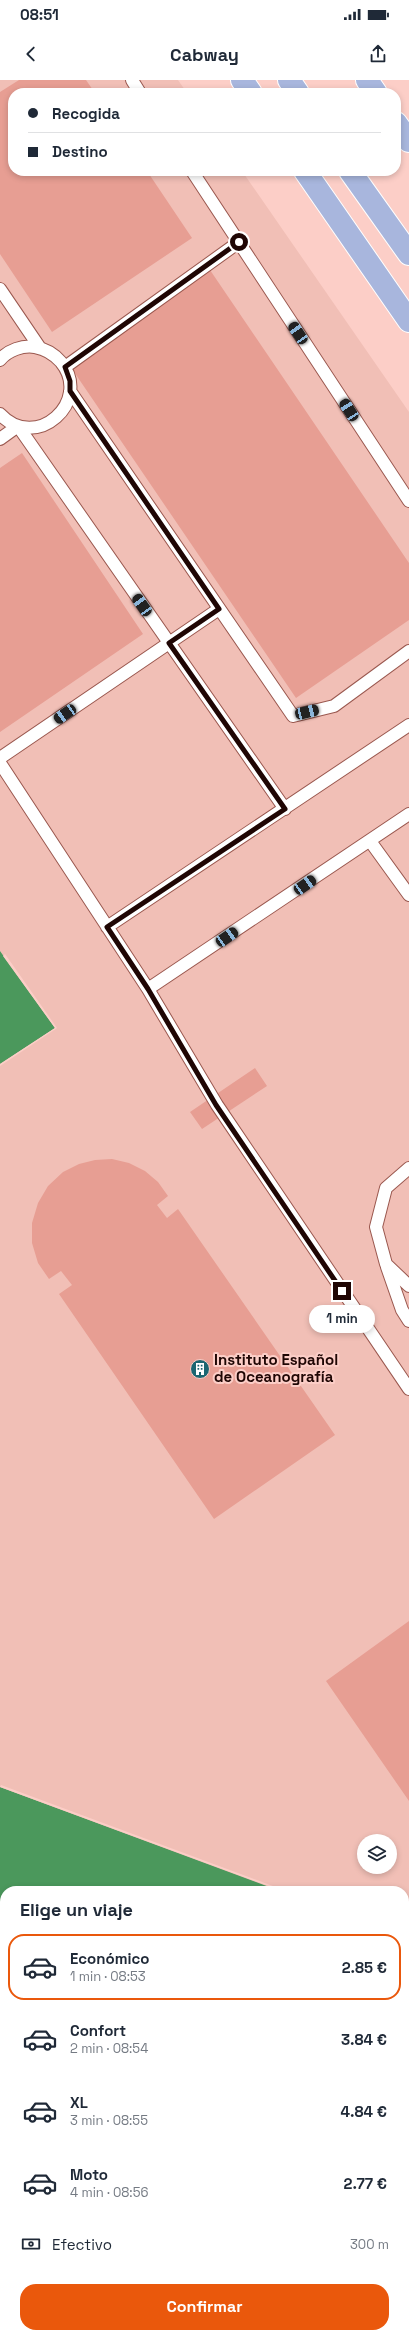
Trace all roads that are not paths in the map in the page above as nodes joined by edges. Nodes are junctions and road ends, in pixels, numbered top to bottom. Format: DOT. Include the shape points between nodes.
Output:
graph roads {
  1 [pos="401,129"];
  2 [pos="409,141"];
  3 [pos="195,176"];
  4 [pos="308,176"];
  5 [pos="354,176"];
  6 [pos="239,242"];
  7 [pos="409,254"];
  8 [pos="0,290"];
  9 [pos="409,321"];
  10 [pos="40,348"];
  11 [pos="0,360"];
  12 [pos="65,367"];
  13 [pos="70,391"];
  14 [pos="0,414"];
  15 [pos="18,426"];
  16 [pos="0,439"];
  17 [pos="409,501"];
  18 [pos="219,609"];
  19 [pos="169,643"];
  20 [pos="409,651"];
  21 [pos="409,725"];
  22 [pos="0,758"];
  23 [pos="0,763"];
  24 [pos="285,809"];
  25 [pos="409,814"];
  26 [pos="370,841"];
  27 [pos="409,895"];
  28 [pos="107,927"];
  29 [pos="148,989"];
  30 [pos="409,1168"];
  31 [pos="386,1264"];
  32 [pos="409,1286"];
  33 [pos="409,1321"];
  34 [pos="409,1389"];
  1 -- 2 [label="main road"];
  3 -- 6 [label="lane"];
  4 -- 9 [label="main road"];
  5 -- 7 [label="main road"];
  6 -- 12 [label="lane"];
  6 -- 17 [label="lane"];
  8 -- 10 [label="lane"];
  10 -- 11 [label="lane" via="28,346 14,350"];
  10 -- 12 [label="lane" via="56,356"];
  12 -- 13 [label="lane" via="70,381"];
  13 -- 15 [label="lane" via="64,410 53,420 42,426"];
  13 -- 18 [label="lane"];
  14 -- 15 [label="lane" via="5,420"];
  15 -- 16 [label="lane"];
  15 -- 19 [label="lane"];
  18 -- 19 [label="lane"];
  18 -- 20 [label="lane" via="293,716 334,706"];
  19 -- 22 [label="lane"];
  19 -- 24 [label="lane"];
  21 -- 24 [label="lane"];
  23 -- 28 [label="lane"];
  24 -- 28 [label="lane"];
  25 -- 26 [label="lane"];
  26 -- 27 [label="lane"];
  26 -- 29 [label="lane"];
  28 -- 29 [label="lane"];
  29 -- 34 [label="lane" via="216,1105"];
  30 -- 31 [label="lane" via="386,1188 376,1227"];
  31 -- 32 [label="lane"];
  31 -- 33 [label="lane" via="402,1310"];
}
